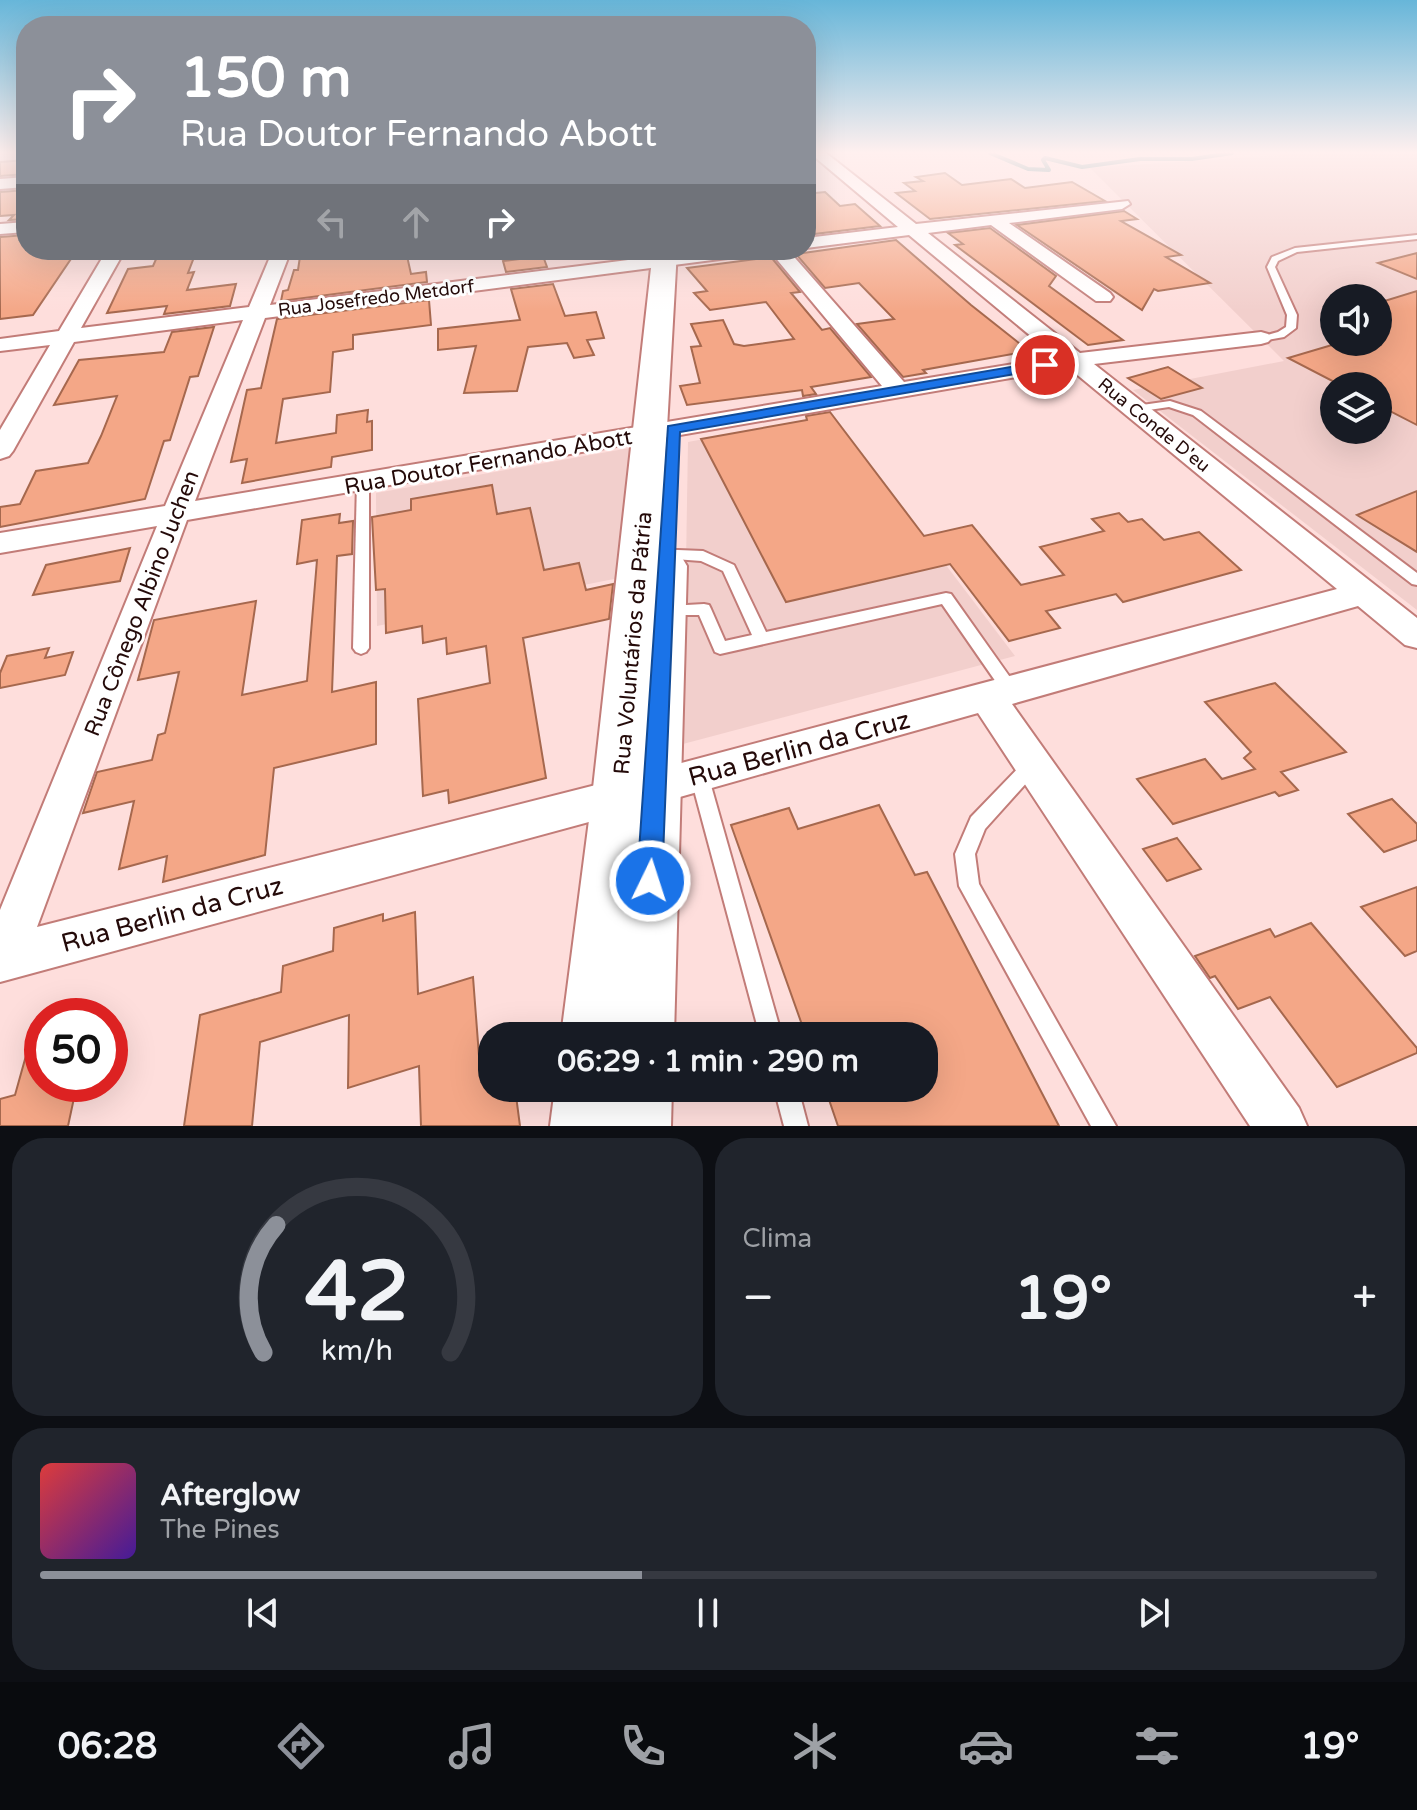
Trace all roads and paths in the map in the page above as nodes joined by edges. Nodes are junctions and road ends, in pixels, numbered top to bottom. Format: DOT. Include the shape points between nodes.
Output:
graph roads {
  1 [pos="881,206"];
  2 [pos="1109,206"];
  3 [pos="993,219"];
  4 [pos="911,230"];
  5 [pos="1417,237"];
  6 [pos="816,242"];
  7 [pos="110,260"];
  8 [pos="278,260"];
  9 [pos="637,260"];
  10 [pos="673,260"];
  11 [pos="787,260"];
  12 [pos="1103,297"];
  13 [pos="258,313"];
  14 [pos="68,337"];
  15 [pos="1261,338"];
  16 [pos="0,345"];
  17 [pos="1075,360"];
  18 [pos="898,390"];
  19 [pos="1135,409"];
  20 [pos="661,431"];
  21 [pos="0,451"];
  22 [pos="363,482"];
  23 [pos="175,515"];
  24 [pos="0,543"];
  25 [pos="653,554"];
  26 [pos="1417,580"];
  27 [pos="1364,593"];
  28 [pos="649,612"];
  29 [pos="1417,636"];
  30 [pos="761,639"];
  31 [pos="361,648"];
  32 [pos="999,694"];
  33 [pos="1033,764"];
  34 [pos="658,786"];
  35 [pos="2,958"];
  36 [pos="599,1022"];
  37 [pos="641,1022"];
  38 [pos="765,1022"];
  39 [pos="589,1102"];
  40 [pos="636,1102"];
  41 [pos="790,1102"];
  42 [pos="586,1126"];
  43 [pos="635,1126"];
  44 [pos="796,1126"];
  45 [pos="1104,1126"];
  46 [pos="1281,1126"];
  1 -- 4 [label="street, Rua Conde D'eu"];
  2 -- 3 [label="street"];
  3 -- 4 [label="street"];
  3 -- 12 [label="street"];
  4 -- 6 [label="street"];
  4 -- 17 [label="street, Rua Conde D'eu"];
  5 -- 15 [label="lane" via="1295,250 1275,259 1271,267 1292,315 1291,328"];
  7 -- 14 [label="street"];
  8 -- 13 [label="street, Rua Cônego Albino Juchen"];
  9 -- 13 [label="street, Rua Josefredo Metdorf"];
  10 -- 20 [label="main road, Rua Voluntários da Pátria"];
  11 -- 18 [label="street"];
  13 -- 14 [label="street, Rua Josefredo Metdorf"];
  13 -- 23 [label="street, Rua Cônego Albino Juchen"];
  14 -- 16 [label="street, Rua Josefredo Metdorf"];
  14 -- 21 [label="street"];
  15 -- 17 [label="street, Rua Doutor Fernando Abott"];
  17 -- 18 [label="street, Rua Doutor Fernando Abott"];
  17 -- 19 [label="street, Rua Conde D'eu"];
  18 -- 20 [label="street, Rua Doutor Fernando Abott"];
  19 -- 26 [label="lane" via="1170,404 1197,413"];
  19 -- 27 [label="street, Rua Conde D'eu"];
  20 -- 22 [label="street, Rua Doutor Fernando Abott"];
  20 -- 25 [label="main road, Rua Voluntários da Pátria"];
  22 -- 23 [label="street, Rua Doutor Fernando Abott"];
  22 -- 31 [label="lane"];
  23 -- 24 [label="street, Rua Doutor Fernando Abott"];
  23 -- 35 [label="street, Rua Cônego Albino Juchen"];
  25 -- 28 [label="main road, Rua Voluntários da Pátria"];
  25 -- 30 [label="lane" via="703,556 729,568"];
  27 -- 29 [label="street, Rua Conde D'eu"];
  27 -- 32 [label="street, Rua Berlin da Cruz"];
  28 -- 30 [label="lane" via="704,609 720,648"];
  28 -- 34 [label="main road, Rua Voluntários da Pátria" via="645,682"];
  30 -- 32 [label="lane" via="946,598"];
  32 -- 33 [label="street"];
  32 -- 34 [label="street, Rua Berlin da Cruz"];
  33 -- 45 [label="lane" via="978,823 965,854 969,886"];
  33 -- 46 [label="street"];
  34 -- 35 [label="street, Rua Berlin da Cruz"];
  34 -- 36 [label="main road, Rua Voluntários da Pátria"];
  34 -- 37 [label="main road, Rua Voluntários da Pátria"];
  34 -- 38 [label="lane"];
  39 -- 42 [label="main road"];
  40 -- 43 [label="main road"];
  41 -- 44 [label="lane"];
}
